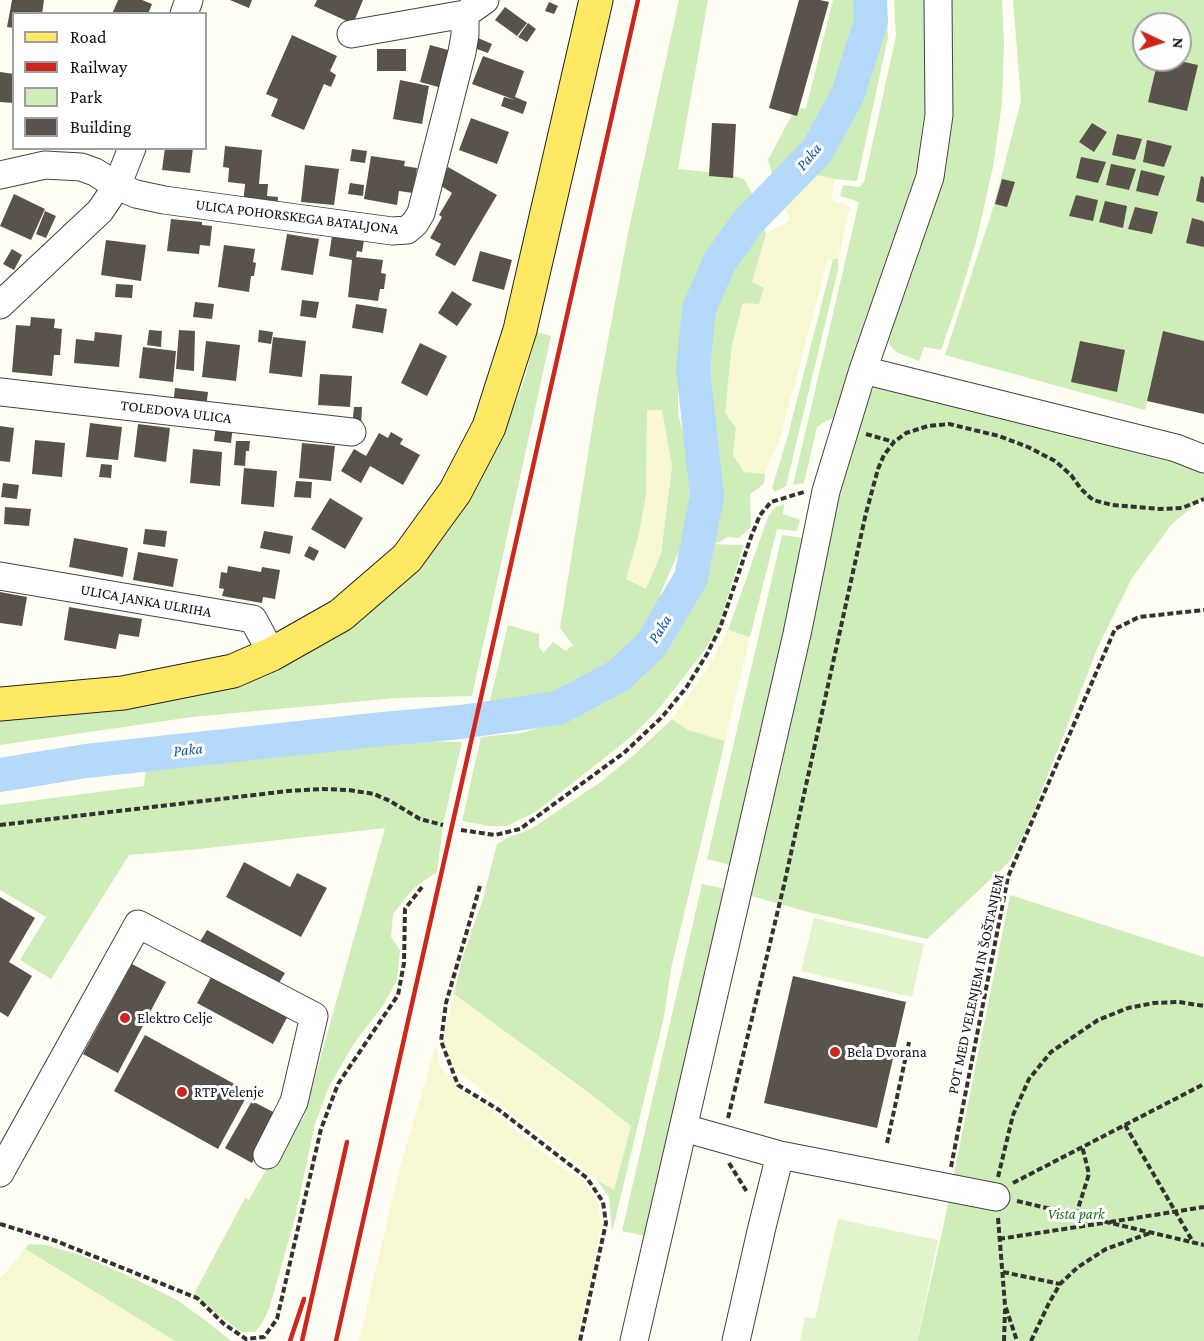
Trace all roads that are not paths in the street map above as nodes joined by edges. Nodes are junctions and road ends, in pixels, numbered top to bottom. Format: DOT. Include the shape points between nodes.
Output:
graph roads {
  1 [pos="596,0"];
  2 [pos="938,0"];
  3 [pos="475,7"];
  4 [pos="351,34"];
  5 [pos="131,150"];
  6 [pos="0,175"];
  7 [pos="117,186"];
  8 [pos="0,305"];
  9 [pos="863,369"];
  10 [pos="0,392"];
  11 [pos="352,432"];
  12 [pos="1204,459"];
  13 [pos="0,576"];
  14 [pos="272,654"];
  15 [pos="0,704"];
  16 [pos="684,1128"];
  17 [pos="267,1155"];
  18 [pos="780,1155"];
  19 [pos="0,1173"];
  20 [pos="996,1194"];
  21 [pos="634,1341"];
  22 [pos="736,1341"];
  1 -- 14 [label="main road" via="520,330 489,427 455,492 407,558 341,615"];
  2 -- 9 [label="street" via="939,115 930,177"];
  3 -- 4 [label="street"];
  3 -- 7 [label="street, ULICA POHORSKEGA BATALJONA" via="421,213 407,230 164,200"];
  5 -- 7 [label="street"];
  6 -- 7 [label="street" via="64,165 95,172"];
  7 -- 8 [label="street" via="100,211"];
  9 -- 12 [label="street" via="1176,448"];
  9 -- 16 [label="street" via="826,491"];
  10 -- 11 [label="street, TOLEDOVA ULICA"];
  13 -- 14 [label="street, ULICA JANKA ULRIHA" via="253,619"];
  14 -- 15 [label="main road" via="233,671 123,693"];
  16 -- 18 [label="street"];
  16 -- 21 [label="street"];
  17 -- 19 [label="street" via="294,1102 314,1016 138,924"];
  18 -- 20 [label="street"];
  18 -- 22 [label="street"];
}
